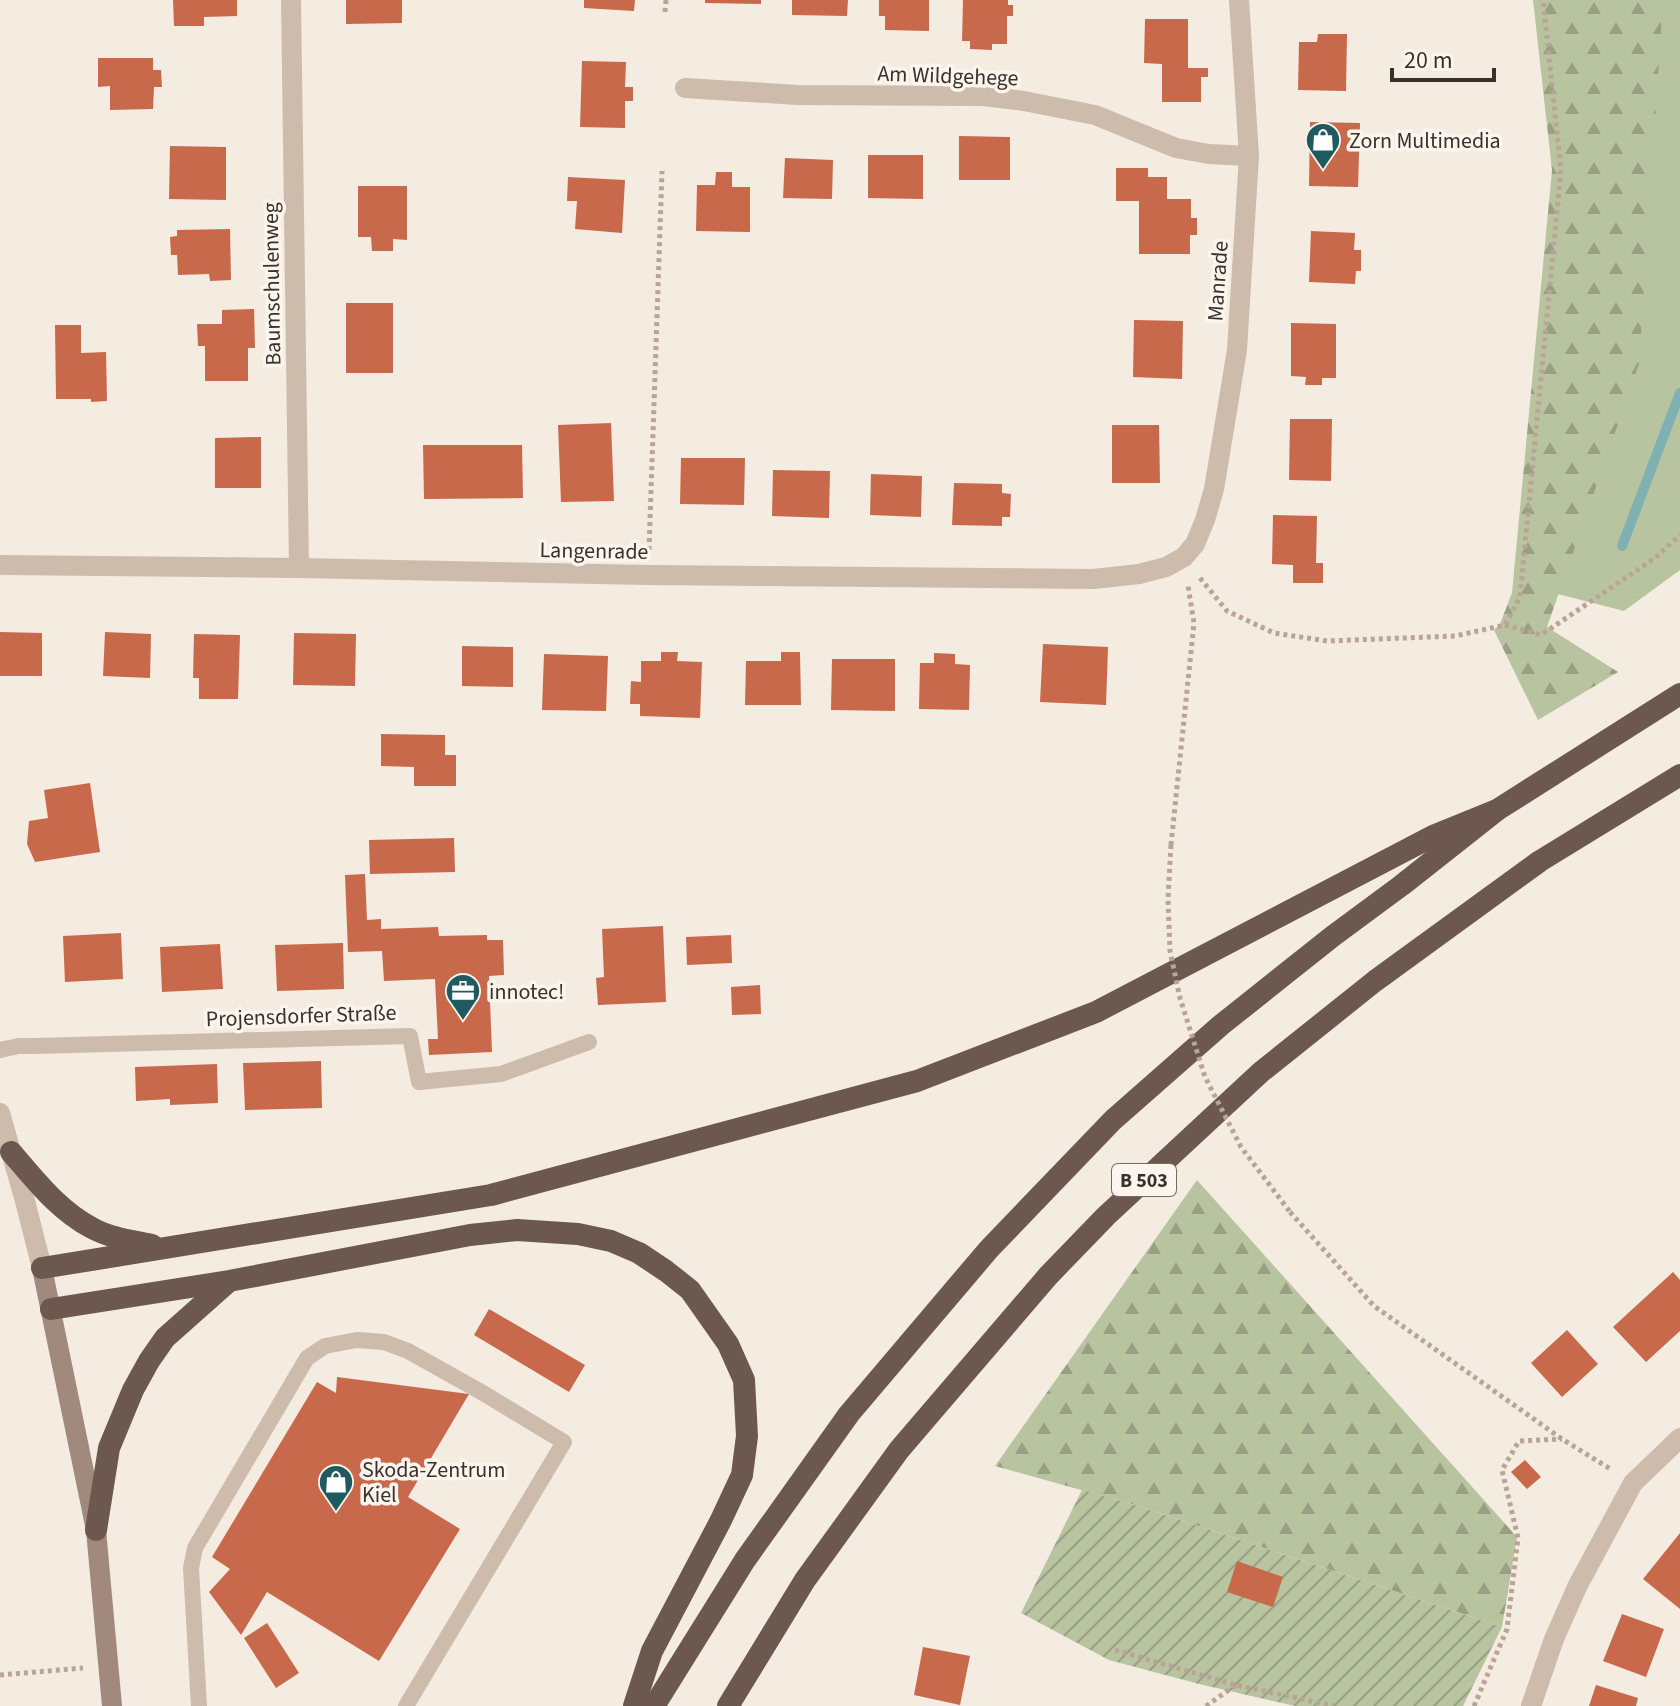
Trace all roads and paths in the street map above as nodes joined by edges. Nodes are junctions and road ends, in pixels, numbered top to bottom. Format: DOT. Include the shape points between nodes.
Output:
graph roads {
  1 [pos="291,0"];
  2 [pos="666,0"];
  3 [pos="1239,0"];
  4 [pos="1543,0"];
  5 [pos="665,12"];
  6 [pos="685,88"];
  7 [pos="1249,156"];
  8 [pos="662,171"];
  9 [pos="1680,535"];
  10 [pos="1184,557"];
  11 [pos="0,565"];
  12 [pos="299,568"];
  13 [pos="648,575"];
  14 [pos="1505,625"];
  15 [pos="1680,694"];
  16 [pos="1680,775"];
  17 [pos="1497,810"];
  18 [pos="589,1042"];
  19 [pos="0,1050"];
  20 [pos="0,1113"];
  21 [pos="11,1152"];
  22 [pos="165,1248"];
  23 [pos="42,1268"];
  24 [pos="229,1281"];
  25 [pos="51,1309"];
  26 [pos="1680,1438"];
  27 [pos="1562,1439"];
  28 [pos="1633,1483"];
  29 [pos="96,1530"];
  30 [pos="1115,1650"];
  31 [pos="110,1666"];
  32 [pos="0,1675"];
  33 [pos="1236,1685"];
  34 [pos="112,1706"];
  35 [pos="199,1706"];
  36 [pos="406,1706"];
  37 [pos="634,1706"];
  38 [pos="654,1706"];
  39 [pos="728,1706"];
  40 [pos="1206,1706"];
  41 [pos="1334,1706"];
  42 [pos="1474,1706"];
  43 [pos="1531,1706"];
  1 -- 12 [label="street, Baumschulenweg"];
  2 -- 5 [label="path"];
  3 -- 7 [label="street, Manrade"];
  4 -- 14 [label="path" via="1561,170 1520,597"];
  6 -- 7 [label="street, Am Wildgehege" via="983,96 1095,115 1176,148"];
  7 -- 10 [label="street, Manrade" via="1237,350 1214,489 1195,544"];
  8 -- 13 [label="path"];
  9 -- 14 [label="path" via="1655,558 1541,635"];
  10 -- 13 [label="street, Langenrade" via="1139,574 1093,579"];
  10 -- 14 [label="path" via="1227,611 1274,633 1327,641 1455,636"];
  10 -- 27 [label="path, bridge" via="1194,623 1171,845 1170,951 1205,1077 1241,1147 1290,1212 1374,1306"];
  11 -- 12 [label="street, Langenrade"];
  12 -- 13 [label="street, Langenrade"];
  15 -- 17 [label="highway, B 503"];
  16 -- 39 [label="highway, B 503" via="1540,861 1375,981 1261,1072 1106,1216 899,1450 805,1580"];
  17 -- 22 [label="highway" via="1433,836 1096,1012 917,1081 491,1195"];
  17 -- 38 [label="highway, B 503" via="1221,1025 1113,1120 989,1249 849,1414 745,1560"];
  18 -- 19 [label="lane, Projensdorfer Straße" via="501,1074 419,1082 410,1036"];
  20 -- 21 [label="street"];
  21 -- 22 [label="highway" via="74,1218 95,1230"];
  21 -- 23 [label="street"];
  22 -- 23 [label="highway"];
  23 -- 25 [label="main road"];
  24 -- 25 [label="highway"];
  24 -- 29 [label="highway" via="165,1338 133,1390 109,1448"];
  24 -- 37 [label="highway" via="517,1230 611,1241 639,1253 690,1290 728,1344 744,1380 746,1449 742,1475 652,1651"];
  25 -- 29 [label="main road"];
  26 -- 28 [label="street"];
  27 -- 28 [label="path"];
  27 -- 42 [label="path" via="1519,1441 1502,1470 1518,1538 1507,1629"];
  28 -- 43 [label="street" via="1578,1585"];
  29 -- 31 [label="main road"];
  30 -- 33 [label="path"];
  31 -- 32 [label="path"];
  31 -- 34 [label="main road"];
  33 -- 40 [label="path"];
  33 -- 41 [label="path"];
  35 -- 36 [label="lane" via="191,1568 195,1548 307,1358 325,1346 357,1340 408,1351 564,1442"];
}
